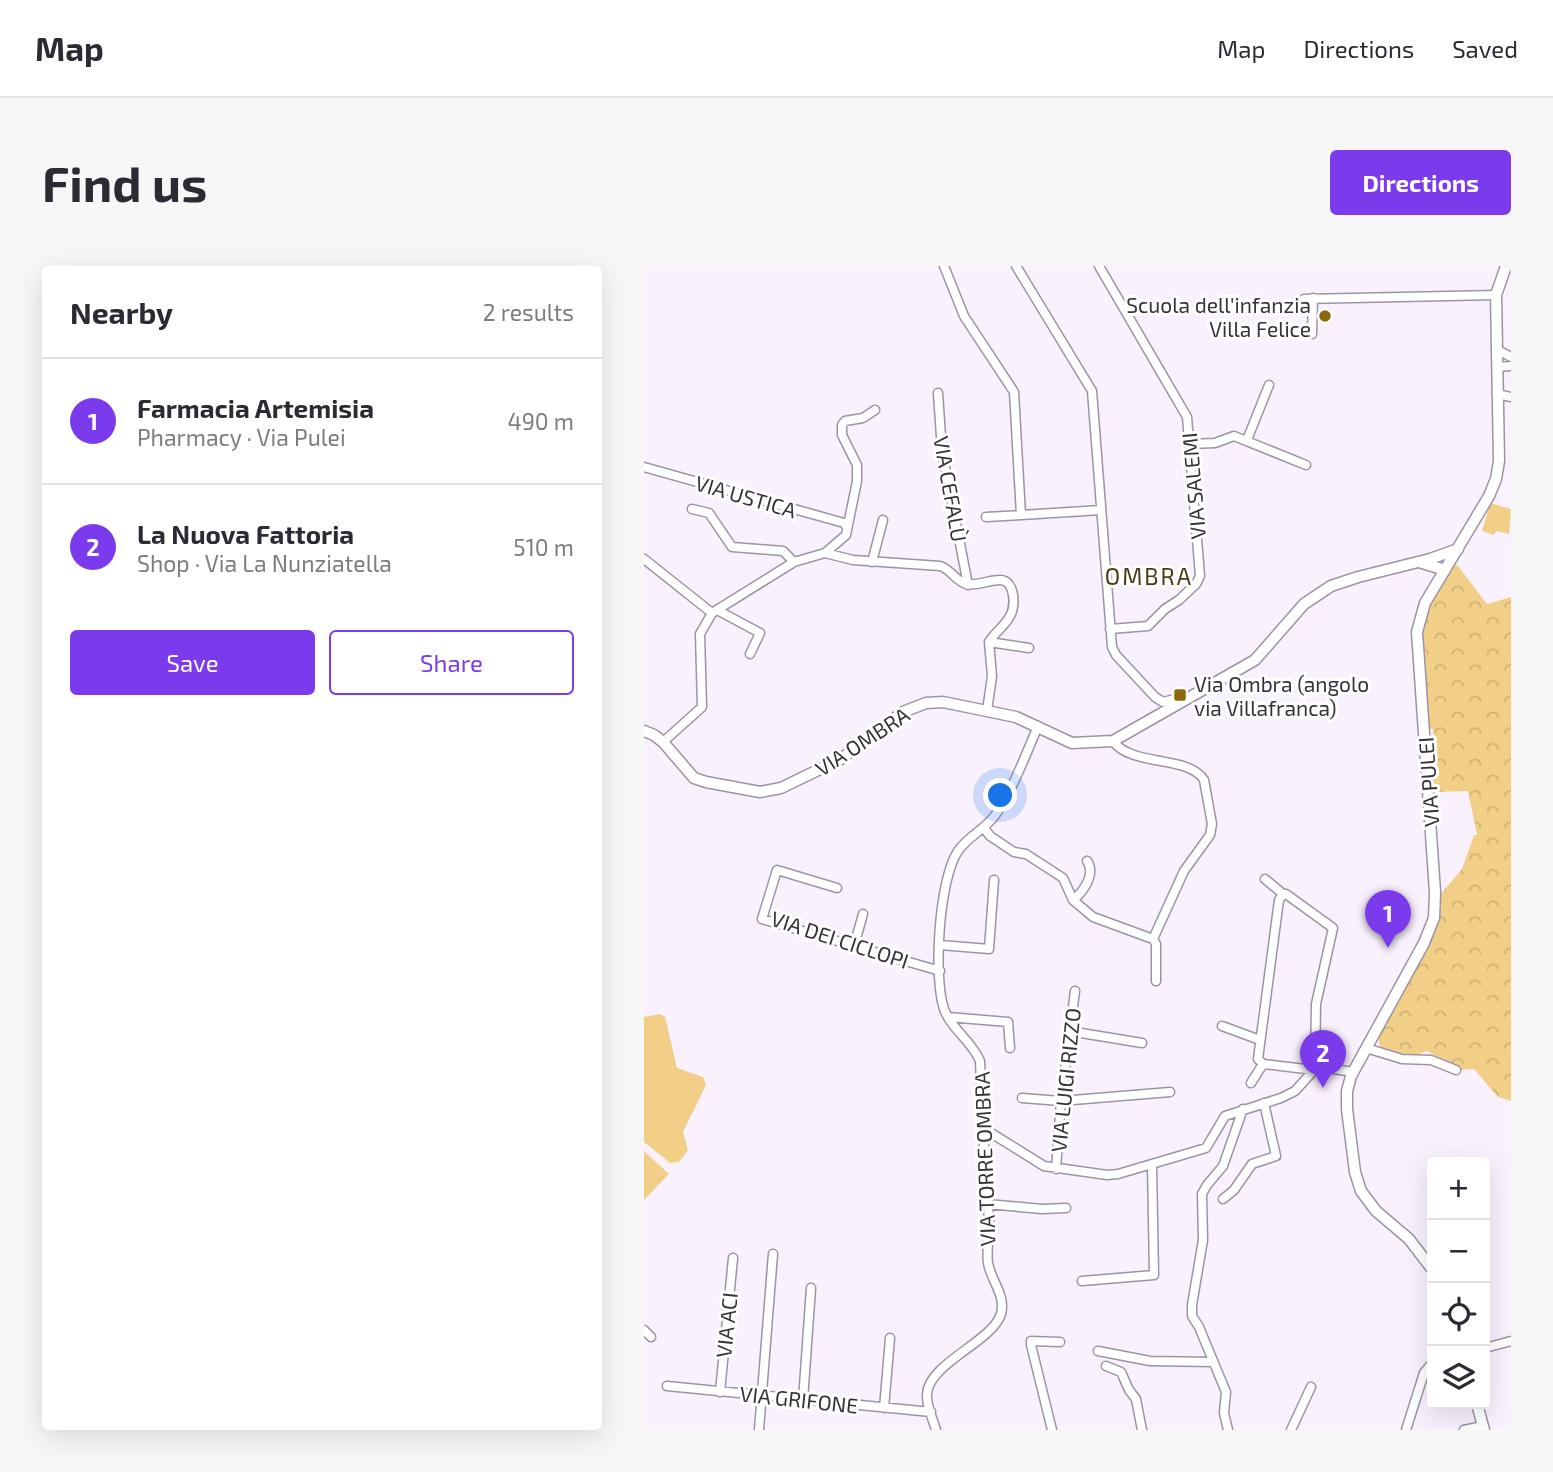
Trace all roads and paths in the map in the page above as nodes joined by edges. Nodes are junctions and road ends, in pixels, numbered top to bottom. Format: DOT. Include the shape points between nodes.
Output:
graph roads {
  1 [pos="944,266"];
  2 [pos="1016,266"];
  3 [pos="1099,266"];
  4 [pos="1506,266"];
  5 [pos="1496,295"];
  6 [pos="1312,334"];
  7 [pos="1496,349"];
  8 [pos="1511,357"];
  9 [pos="1511,366"];
  10 [pos="1497,367"];
  11 [pos="1269,385"];
  12 [pos="938,393"];
  13 [pos="1497,394"];
  14 [pos="1511,397"];
  15 [pos="875,410"];
  16 [pos="1247,440"];
  17 [pos="1189,444"];
  18 [pos="1306,465"];
  19 [pos="644,467"];
  20 [pos="692,509"];
  21 [pos="1101,510"];
  22 [pos="1021,515"];
  23 [pos="986,517"];
  24 [pos="883,520"];
  25 [pos="847,527"];
  26 [pos="1458,549"];
  27 [pos="825,553"];
  28 [pos="644,559"];
  29 [pos="794,562"];
  30 [pos="872,562"];
  31 [pos="1431,563"];
  32 [pos="1445,570"];
  33 [pos="1437,584"];
  34 [pos="968,585"];
  35 [pos="716,612"];
  36 [pos="1110,629"];
  37 [pos="989,642"];
  38 [pos="1029,648"];
  39 [pos="750,654"];
  40 [pos="1186,700"];
  41 [pos="986,711"];
  42 [pos="1038,726"];
  43 [pos="644,732"];
  44 [pos="1113,741"];
  45 [pos="663,742"];
  46 [pos="984,828"];
  47 [pos="1087,861"];
  48 [pos="1265,879"];
  49 [pos="994,880"];
  50 [pos="837,888"];
  51 [pos="1283,894"];
  52 [pos="1073,900"];
  53 [pos="863,914"];
  54 [pos="1153,939"];
  55 [pos="940,944"];
  56 [pos="854,946"];
  57 [pos="940,971"];
  58 [pos="1156,981"];
  59 [pos="1074,991"];
  60 [pos="948,1017"];
  61 [pos="1222,1026"];
  62 [pos="1069,1031"];
  63 [pos="1260,1040"];
  64 [pos="1142,1043"];
  65 [pos="1010,1048"];
  66 [pos="1366,1048"];
  67 [pos="1263,1064"];
  68 [pos="1315,1068"];
  69 [pos="1455,1070"];
  70 [pos="1352,1074"];
  71 [pos="1251,1083"];
  72 [pos="1170,1092"];
  73 [pos="1022,1098"];
  74 [pos="1061,1101"];
  75 [pos="1264,1103"];
  76 [pos="1243,1109"];
  77 [pos="983,1128"];
  78 [pos="1152,1164"];
  79 [pos="1056,1169"];
  80 [pos="1223,1199"];
  81 [pos="987,1204"];
  82 [pos="1066,1208"];
  83 [pos="773,1254"];
  84 [pos="733,1258"];
  85 [pos="1427,1262"];
  86 [pos="1082,1281"];
  87 [pos="811,1288"];
  88 [pos="644,1330"];
  89 [pos="651,1337"];
  90 [pos="890,1338"];
  91 [pos="1511,1341"];
  92 [pos="1060,1342"];
  93 [pos="1490,1348"];
  94 [pos="1098,1350"];
  95 [pos="1213,1362"];
  96 [pos="1106,1366"];
  97 [pos="1427,1371"];
  98 [pos="667,1387"];
  99 [pos="1311,1387"];
  100 [pos="720,1392"];
  101 [pos="761,1396"];
  102 [pos="803,1400"];
  103 [pos="884,1408"];
  104 [pos="1478,1409"];
  105 [pos="931,1412"];
  106 [pos="1484,1428"];
  107 [pos="759,1430"];
  108 [pos="936,1430"];
  109 [pos="1052,1430"];
  110 [pos="1142,1430"];
  111 [pos="1228,1430"];
  112 [pos="1292,1430"];
  113 [pos="1406,1430"];
  114 [pos="1464,1430"];
  1 -- 22 [label="street" via="964,316 1014,392"];
  2 -- 21 [label="street" via="1092,391"];
  3 -- 17 [label="street, VIA SALEMI" via="1187,417"];
  4 -- 5 [label="main road, VIA PULEI"];
  5 -- 6 [label="street" via="1308,298"];
  5 -- 7 [label="main road, VIA PULEI"];
  7 -- 8 [label="street"];
  7 -- 10 [label="main road, VIA PULEI"];
  9 -- 10 [label="street"];
  10 -- 13 [label="main road, VIA PULEI"];
  11 -- 16 [label="street"];
  12 -- 34 [label="street, VIA CEFALÙ" via="942,451"];
  13 -- 14 [label="street"];
  13 -- 26 [label="main road, VIA PULEI" via="1496,478"];
  15 -- 25 [label="street" via="842,425 857,481"];
  16 -- 17 [label="street" via="1234,436 1215,443"];
  16 -- 18 [label="street"];
  17 -- 36 [label="street, VIA SALEMI" via="1199,580 1148,625"];
  19 -- 25 [label="street, VIA USTICA"];
  20 -- 29 [label="street" via="709,513 732,547 783,551"];
  21 -- 22 [label="street"];
  21 -- 36 [label="street"];
  22 -- 23 [label="street"];
  24 -- 30 [label="street"];
  25 -- 27 [label="street" via="846,535"];
  26 -- 31 [label="main road"];
  26 -- 32 [label="main road, VIA PULEI"];
  27 -- 29 [label="street"];
  27 -- 30 [label="street"];
  28 -- 35 [label="street"];
  29 -- 35 [label="street"];
  30 -- 34 [label="street" via="945,567"];
  31 -- 32 [label="main road"];
  31 -- 33 [label="main road"];
  31 -- 40 [label="main road, VIA OMBRA" via="1418,562 1341,582 1318,594 1297,611 1261,655"];
  32 -- 33 [label="main road, VIA PULEI"];
  33 -- 66 [label="main road, VIA PULEI" via="1425,603 1417,632 1434,918"];
  34 -- 37 [label="street" via="1001,580 1012,587 1012,614"];
  35 -- 39 [label="street" via="760,634"];
  35 -- 45 [label="street" via="700,634 702,707"];
  36 -- 40 [label="street" via="1114,651 1155,697 1163,702"];
  37 -- 38 [label="street"];
  37 -- 41 [label="street" via="992,676"];
  40 -- 44 [label="main road, VIA OMBRA"];
  41 -- 42 [label="main road, VIA OMBRA"];
  41 -- 45 [label="main road, VIA OMBRA" via="943,702 919,705 894,718 847,755 768,791 699,780"];
  42 -- 44 [label="main road, VIA OMBRA" via="1072,743"];
  42 -- 46 [label="street, VIA TORRE OMBRA" via="1001,807"];
  43 -- 45 [label="main road, VIA OMBRA"];
  44 -- 54 [label="street" via="1123,751 1175,764 1204,780 1210,835 1184,871"];
  46 -- 52 [label="street" via="1014,852 1026,854 1063,878"];
  46 -- 55 [label="street, VIA TORRE OMBRA" via="964,844 949,868"];
  47 -- 52 [label="street" via="1091,874"];
  48 -- 51 [label="street"];
  49 -- 55 [label="street" via="989,948"];
  50 -- 56 [label="street, VIA DEI CICLOPI" via="777,870 762,919"];
  51 -- 63 [label="street"];
  51 -- 68 [label="street" via="1334,924 1316,1004"];
  52 -- 54 [label="street" via="1093,917"];
  53 -- 56 [label="street"];
  54 -- 58 [label="street"];
  55 -- 57 [label="street, VIA TORRE OMBRA"];
  56 -- 57 [label="street, VIA DEI CICLOPI"];
  57 -- 60 [label="street, VIA TORRE OMBRA"];
  59 -- 62 [label="street, VIA LUIGI RIZZO"];
  60 -- 65 [label="street" via="1008,1021"];
  60 -- 77 [label="street, VIA TORRE OMBRA" via="981,1061"];
  61 -- 63 [label="street"];
  62 -- 64 [label="street"];
  62 -- 74 [label="street, VIA LUIGI RIZZO"];
  63 -- 67 [label="street" via="1258,1059"];
  66 -- 69 [label="street" via="1402,1059 1431,1060"];
  66 -- 70 [label="main road, VIA PULEI"];
  67 -- 68 [label="street"];
  67 -- 71 [label="street"];
  68 -- 70 [label="street"];
  68 -- 75 [label="street" via="1295,1091"];
  70 -- 85 [label="main road, VIA PULEI" via="1347,1108 1360,1191"];
  72 -- 74 [label="street"];
  73 -- 74 [label="street"];
  74 -- 79 [label="street, VIA LUIGI RIZZO"];
  75 -- 76 [label="street"];
  75 -- 80 [label="street" via="1276,1156 1252,1164"];
  76 -- 78 [label="street" via="1223,1118 1206,1147"];
  76 -- 95 [label="street" via="1223,1166 1201,1198 1203,1240 1192,1317"];
  77 -- 79 [label="street"];
  77 -- 81 [label="street, VIA TORRE OMBRA"];
  78 -- 79 [label="street" via="1107,1175"];
  78 -- 86 [label="street" via="1154,1275"];
  81 -- 82 [label="street"];
  81 -- 105 [label="street, VIA TORRE OMBRA" via="988,1264 1000,1295 1000,1315 989,1331 933,1379 926,1395"];
  83 -- 101 [label="street"];
  84 -- 100 [label="street, VIA ACI"];
  87 -- 102 [label="street"];
  88 -- 89 [label="street"];
  90 -- 103 [label="street"];
  91 -- 93 [label="street"];
  92 -- 109 [label="street" via="1031,1341"];
  94 -- 95 [label="street" via="1150,1361"];
  95 -- 111 [label="street" via="1226,1392"];
  96 -- 110 [label="street" via="1121,1372 1136,1399"];
  97 -- 113 [label="street"];
  98 -- 100 [label="street, VIA GRIFONE"];
  99 -- 112 [label="street"];
  100 -- 101 [label="street, VIA GRIFONE"];
  101 -- 102 [label="street, VIA GRIFONE"];
  101 -- 107 [label="street"];
  102 -- 103 [label="street, VIA GRIFONE"];
  103 -- 105 [label="street, VIA GRIFONE"];
  104 -- 106 [label="main road"];
  105 -- 108 [label="street, VIA TORRE OMBRA"];
  106 -- 114 [label="street"];
}
